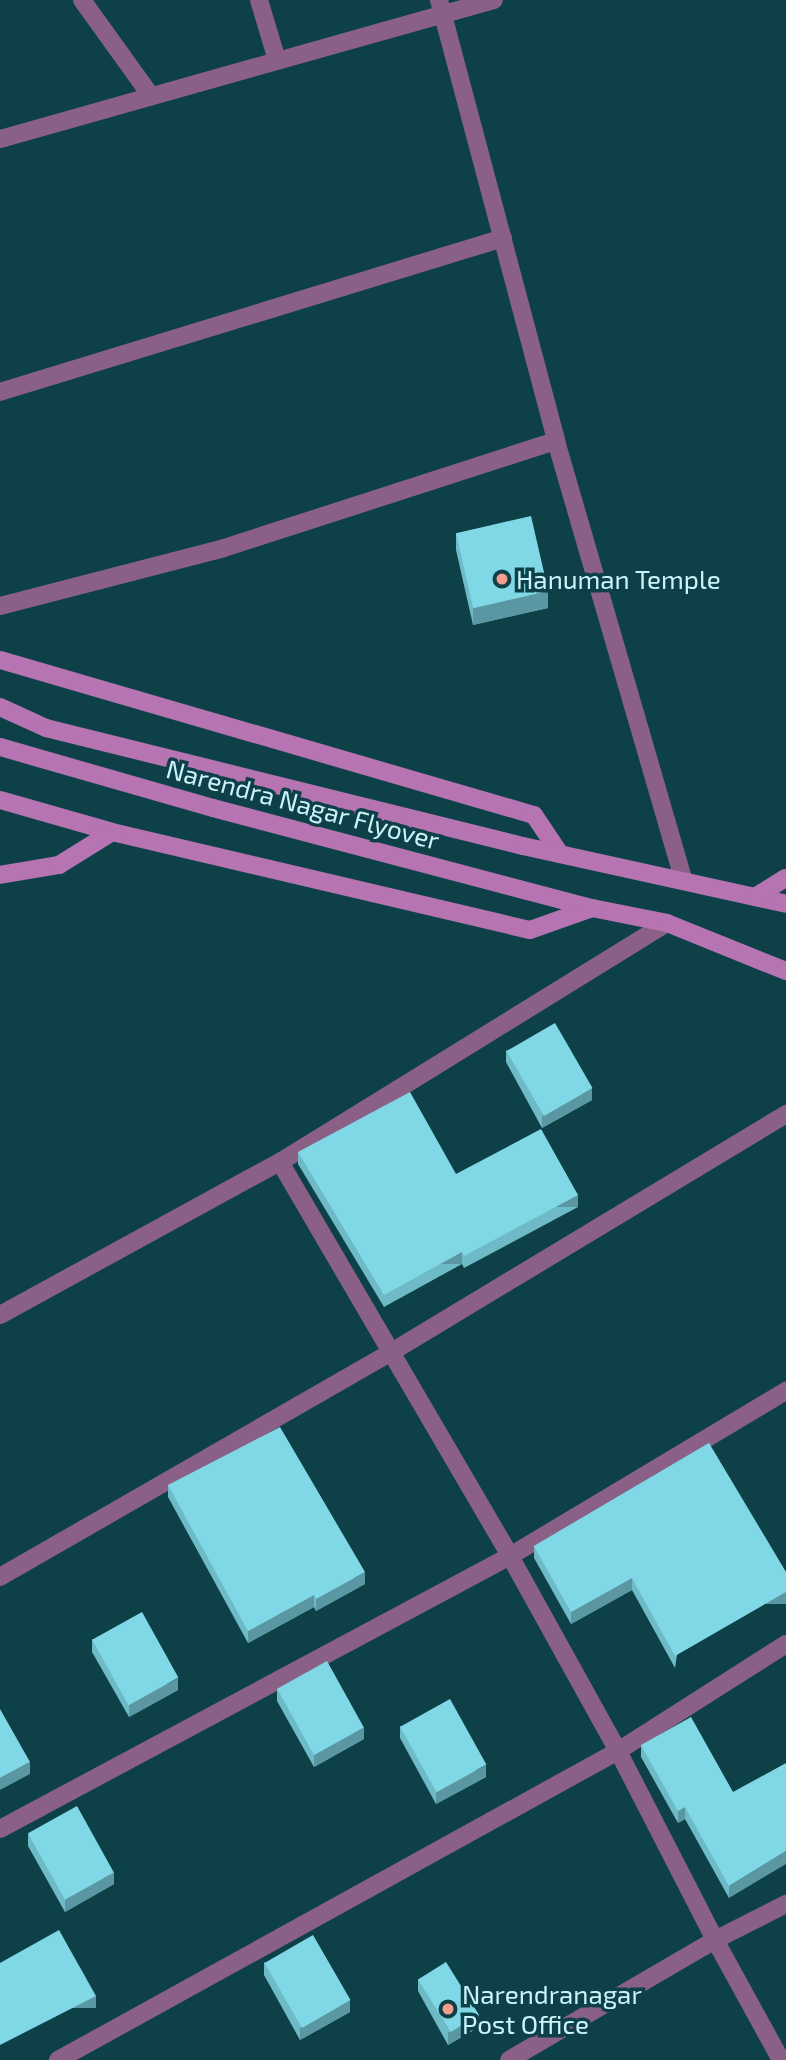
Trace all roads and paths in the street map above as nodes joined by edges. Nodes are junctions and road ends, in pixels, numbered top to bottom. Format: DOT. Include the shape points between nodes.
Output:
graph roads {
  1 [pos="82,0"];
  2 [pos="259,0"];
  3 [pos="494,0"];
  4 [pos="440,7"];
  5 [pos="278,60"];
  6 [pos="151,96"];
  7 [pos="0,139"];
  8 [pos="503,239"];
  9 [pos="0,392"];
  10 [pos="556,440"];
  11 [pos="0,606"];
  12 [pos="0,660"];
  13 [pos="0,707"];
  14 [pos="0,747"];
  15 [pos="0,800"];
  16 [pos="113,832"];
  17 [pos="560,854"];
  18 [pos="0,875"];
  19 [pos="786,878"];
  20 [pos="682,879"];
  21 [pos="755,897"];
  22 [pos="786,904"];
  23 [pos="592,908"];
  24 [pos="667,923"];
  25 [pos="786,971"];
  26 [pos="786,1114"];
  27 [pos="280,1162"];
  28 [pos="0,1315"];
  29 [pos="390,1353"];
  30 [pos="786,1391"];
  31 [pos="510,1556"];
  32 [pos="0,1577"];
  33 [pos="786,1644"];
  34 [pos="618,1751"];
  35 [pos="0,1829"];
  36 [pos="786,1903"];
  37 [pos="715,1940"];
  38 [pos="529,2055"];
  39 [pos="58,2060"];
  40 [pos="509,2060"];
  41 [pos="780,2060"];
  1 -- 6 [label="street"];
  2 -- 5 [label="street"];
  3 -- 4 [label="street"];
  4 -- 5 [label="street"];
  4 -- 8 [label="street"];
  5 -- 6 [label="street"];
  6 -- 7 [label="street"];
  8 -- 9 [label="street"];
  8 -- 10 [label="street"];
  10 -- 11 [label="street" via="224,548"];
  10 -- 20 [label="street"];
  12 -- 17 [label="main road" via="534,815"];
  13 -- 17 [label="main road, Narendra Nagar Flyover" via="46,728"];
  14 -- 23 [label="main road, Narendra Nagar Flyover"];
  15 -- 16 [label="main road"];
  16 -- 18 [label="main road" via="59,865"];
  16 -- 23 [label="main road" via="530,930"];
  17 -- 20 [label="main road, Narendra Nagar Flyover"];
  19 -- 21 [label="main road"];
  20 -- 21 [label="main road, Narendra Nagar Flyover"];
  21 -- 22 [label="main road, Narendra Nagar Flyover"];
  23 -- 24 [label="main road, Narendra Nagar Flyover"];
  24 -- 25 [label="main road, Narendra Nagar Flyover"];
  24 -- 27 [label="street"];
  26 -- 29 [label="street"];
  27 -- 28 [label="street"];
  27 -- 29 [label="street"];
  29 -- 31 [label="street"];
  29 -- 32 [label="street"];
  30 -- 31 [label="street"];
  31 -- 34 [label="street"];
  31 -- 35 [label="street"];
  33 -- 34 [label="street"];
  34 -- 37 [label="street"];
  34 -- 39 [label="street"];
  36 -- 37 [label="street"];
  37 -- 38 [label="street"];
  37 -- 41 [label="street"];
  38 -- 40 [label="street"];
}
